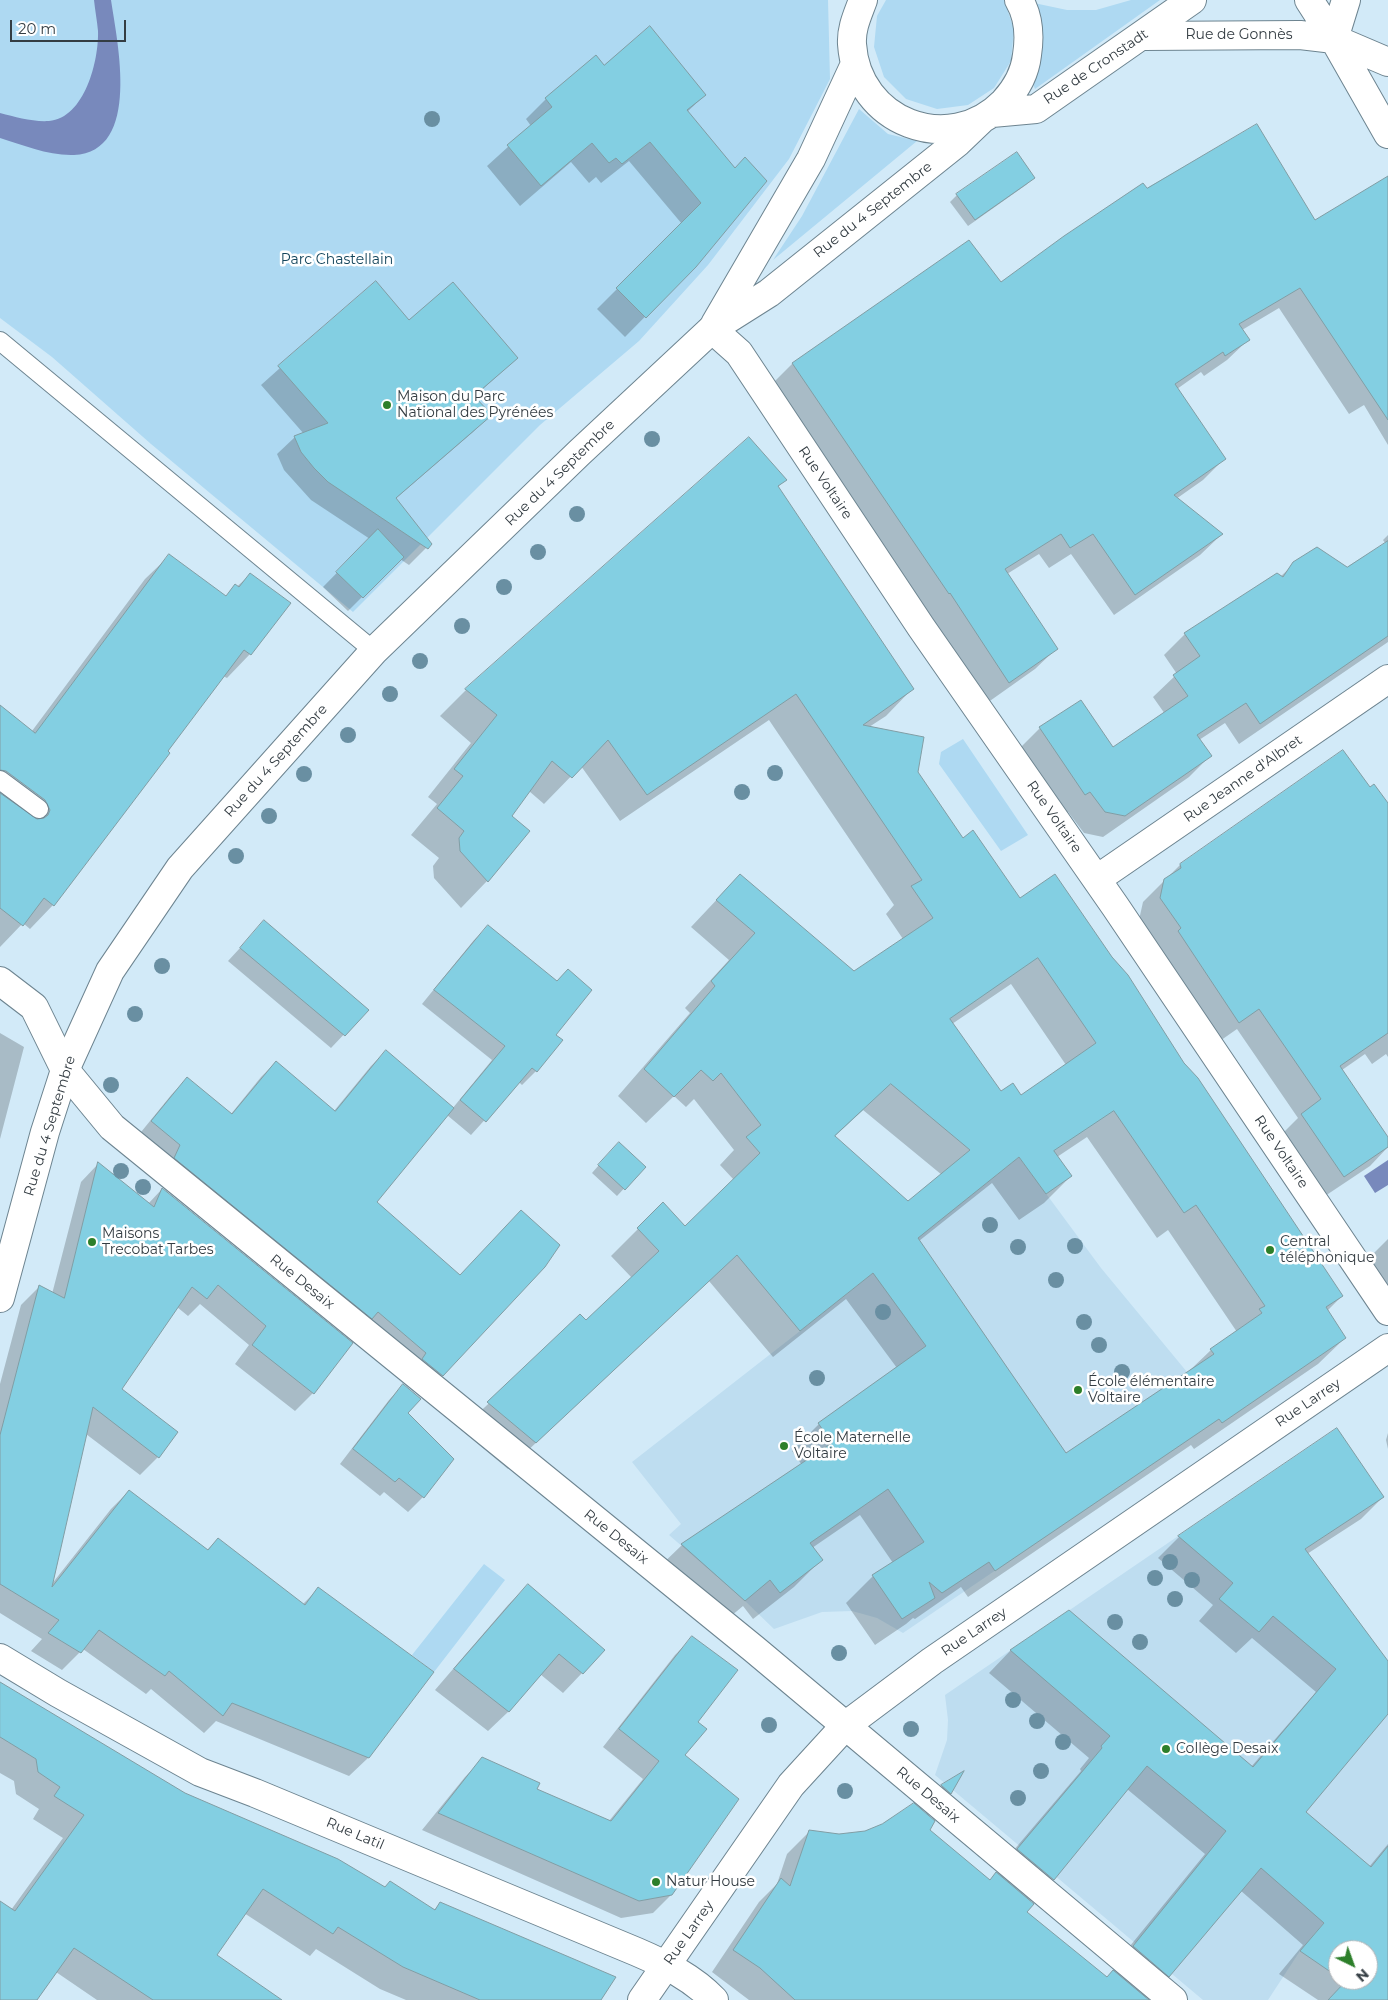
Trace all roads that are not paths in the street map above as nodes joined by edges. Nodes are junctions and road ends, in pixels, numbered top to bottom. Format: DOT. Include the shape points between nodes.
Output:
graph roads {
  1 [pos="1019,0"];
  2 [pos="1192,0"];
  3 [pos="1309,0"];
  4 [pos="1346,0"];
  5 [pos="855,8"];
  6 [pos="1143,36"];
  7 [pos="1334,39"];
  8 [pos="1388,62"];
  9 [pos="855,64"];
  10 [pos="987,117"];
  11 [pos="1387,131"];
  12 [pos="712,329"];
  13 [pos="0,341"];
  14 [pos="374,651"];
  15 [pos="1388,679"];
  16 [pos="0,780"];
  17 [pos="38,809"];
  18 [pos="1097,879"];
  19 [pos="0,980"];
  20 [pos="65,1070"];
  21 [pos="0,1298"];
  22 [pos="1388,1311"];
  23 [pos="1388,1348"];
  24 [pos="0,1658"];
  25 [pos="845,1726"];
  26 [pos="667,1965"];
  27 [pos="642,2000"];
  28 [pos="714,2000"];
  29 [pos="1173,2000"];
  1 -- 10 [label="street, Rue du 4 Septembre" via="1030,36 1026,66 1013,92"];
  2 -- 6 [label="street, Rue de Cronstadt"];
  3 -- 7 [label="street"];
  4 -- 7 [label="street"];
  5 -- 9 [label="street" via="852,43"];
  6 -- 7 [label="street, Rue de Gonnès"];
  6 -- 10 [label="street, Rue de Cronstadt" via="1036,109"];
  7 -- 8 [label="street, Rue de Gonnès"];
  7 -- 11 [label="street"];
  9 -- 10 [label="street" via="865,88 882,108 904,122 930,129 956,128"];
  9 -- 12 [label="street, Rue du 4 Septembre" via="811,159"];
  10 -- 12 [label="street, Rue du 4 Septembre" via="769,292"];
  12 -- 14 [label="street, Rue du 4 Septembre"];
  12 -- 18 [label="street, Rue Voltaire" via="739,353 921,627"];
  13 -- 14 [label="lane"];
  14 -- 20 [label="street, Rue du 4 Septembre" via="180,868 110,971"];
  15 -- 18 [label="street, Rue Jeanne d'Albret"];
  16 -- 17 [label="lane"];
  18 -- 22 [label="street, Rue Voltaire"];
  19 -- 20 [label="street, Rue Desaix" via="34,1007"];
  20 -- 21 [label="street, Rue du 4 Septembre"];
  20 -- 25 [label="street, Rue Desaix" via="112,1127"];
  23 -- 25 [label="street, Rue Larrey" via="932,1661"];
  24 -- 26 [label="street, Rue Latil" via="200,1772"];
  25 -- 26 [label="street, Rue Larrey" via="791,1785"];
  25 -- 29 [label="street, Rue Desaix"];
  26 -- 27 [label="street, Rue Larrey"];
  26 -- 28 [label="street, Rue Latil"];
}
